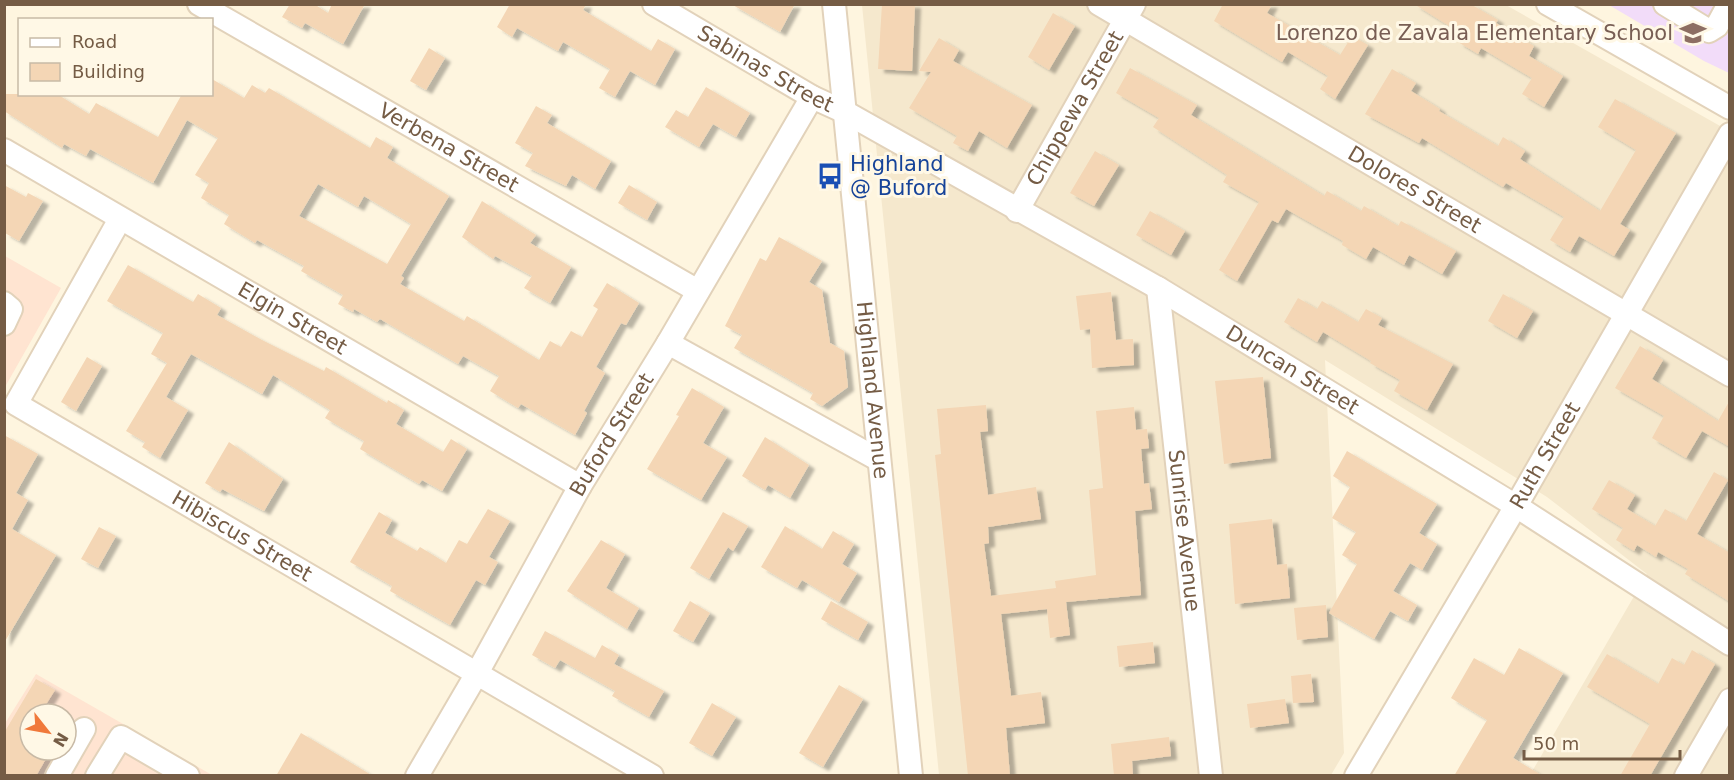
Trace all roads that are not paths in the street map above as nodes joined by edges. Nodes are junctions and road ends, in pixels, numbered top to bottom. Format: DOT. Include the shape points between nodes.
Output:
graph roads {
  1 [pos="199,4"];
  2 [pos="654,4"];
  3 [pos="834,4"];
  4 [pos="1099,4"];
  5 [pos="1548,4"];
  6 [pos="1665,4"];
  7 [pos="1729,4"];
  8 [pos="1575,11"];
  9 [pos="1129,12"];
  10 [pos="812,97"];
  11 [pos="1730,108"];
  12 [pos="845,112"];
  13 [pos="1730,134"];
  14 [pos="4,150"];
  15 [pos="1017,211"];
  16 [pos="120,219"];
  17 [pos="1158,288"];
  18 [pos="698,291"];
  19 [pos="4,303"];
  20 [pos="1625,314"];
  21 [pos="4,324"];
  22 [pos="668,343"];
  23 [pos="1730,375"];
  24 [pos="879,460"];
  25 [pos="580,486"];
  26 [pos="1516,506"];
  27 [pos="1730,644"];
  28 [pos="476,675"];
  29 [pos="1730,700"];
  30 [pos="84,729"];
  31 [pos="146,751"];
  32 [pos="57,776"];
  33 [pos="97,776"];
  34 [pos="105,776"];
  35 [pos="188,776"];
  36 [pos="417,776"];
  37 [pos="652,776"];
  38 [pos="911,776"];
  39 [pos="1211,776"];
  40 [pos="1356,776"];
  41 [pos="1686,776"];
  1 -- 18 [label="street, Verbena Street"];
  2 -- 10 [label="street, Sabinas Street"];
  3 -- 12 [label="street, Highland Avenue"];
  4 -- 9 [label="street, Dolores Street"];
  5 -- 8 [label="street"];
  6 -- 7 [label="street" via="1709,31 1717,26"];
  8 -- 11 [label="street"];
  9 -- 15 [label="street, Chippewa Street"];
  9 -- 20 [label="street, Dolores Street"];
  10 -- 12 [label="street, Sabinas Street"];
  10 -- 18 [label="street, Buford Street"];
  12 -- 15 [label="street, Duncan Street"];
  12 -- 24 [label="street, Highland Avenue"];
  13 -- 20 [label="street, Ruth Street"];
  14 -- 16 [label="street, Elgin Street"];
  15 -- 17 [label="street, Duncan Street"];
  16 -- 25 [label="street, Elgin Street"];
  16 -- 28 [label="street, Hibiscus Street" via="16,404"];
  17 -- 26 [label="street, Duncan Street"];
  17 -- 39 [label="street, Sunrise Avenue"];
  18 -- 22 [label="street, Buford Street"];
  19 -- 21 [label="street" via="11,309"];
  20 -- 23 [label="street, Dolores Street"];
  20 -- 26 [label="street, Ruth Street"];
  22 -- 24 [label="street"];
  22 -- 25 [label="street, Buford Street"];
  24 -- 38 [label="street, Highland Avenue"];
  25 -- 28 [label="street, Buford Street"];
  26 -- 27 [label="street, Duncan Street"];
  26 -- 40 [label="street, Ruth Street"];
  28 -- 36 [label="street, Buford Street"];
  28 -- 37 [label="street, Hibiscus Street"];
  29 -- 41 [label="street"];
  30 -- 32 [label="street"];
  31 -- 33 [label="street" via="121,737"];
  31 -- 34 [label="street" via="122,757"];
  31 -- 35 [label="street"];
}
